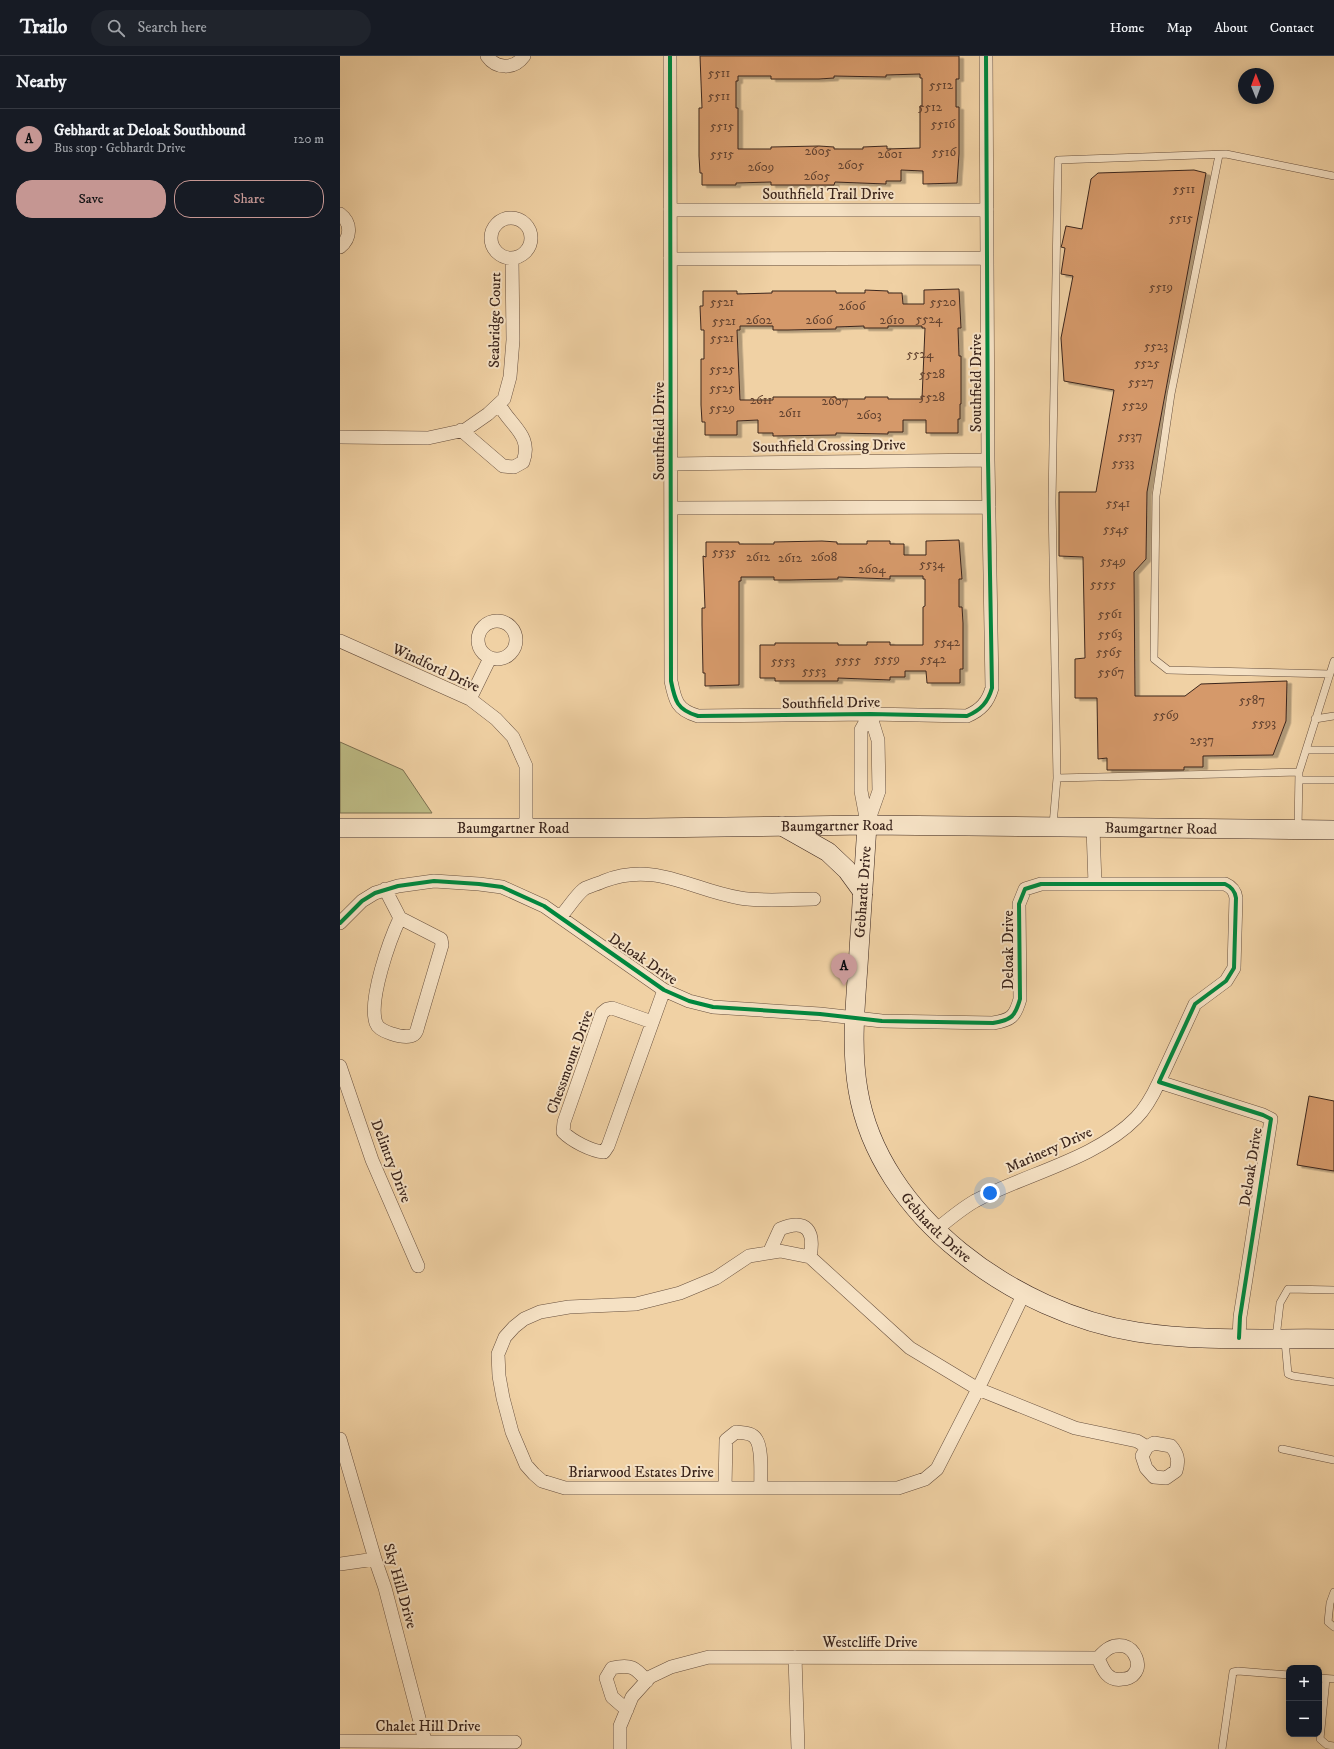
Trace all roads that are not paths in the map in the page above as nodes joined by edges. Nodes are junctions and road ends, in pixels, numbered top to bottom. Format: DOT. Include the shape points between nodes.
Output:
graph roads {
  1 [pos="487,56"];
  2 [pos="524,56"];
  3 [pos="670,56"];
  4 [pos="986,56"];
  5 [pos="1219,155"];
  6 [pos="1334,176"];
  7 [pos="670,210"];
  8 [pos="987,210"];
  9 [pos="340,214"];
  10 [pos="340,247"];
  11 [pos="512,258"];
  12 [pos="987,258"];
  13 [pos="670,259"];
  14 [pos="499,404"];
  15 [pos="461,430"];
  16 [pos="340,437"];
  17 [pos="988,460"];
  18 [pos="671,464"];
  19 [pos="989,507"];
  20 [pos="672,508"];
  21 [pos="340,641"];
  22 [pos="490,658"];
  23 [pos="1334,661"];
  24 [pos="1330,674"];
  25 [pos="470,699"];
  26 [pos="870,714"];
  27 [pos="1334,716"];
  28 [pos="1316,719"];
  29 [pos="1306,750"];
  30 [pos="1334,750"];
  31 [pos="1299,772"];
  32 [pos="1057,778"];
  33 [pos="1299,780"];
  34 [pos="1334,780"];
  35 [pos="867,825"];
  36 [pos="780,826"];
  37 [pos="526,827"];
  38 [pos="340,828"];
  39 [pos="1052,828"];
  40 [pos="1093,828"];
  41 [pos="1298,830"];
  42 [pos="1334,830"];
  43 [pos="1095,884"];
  44 [pos="385,889"];
  45 [pos="863,892"];
  46 [pos="814,899"];
  47 [pos="560,917"];
  48 [pos="400,918"];
  49 [pos="340,923"];
  50 [pos="664,990"];
  51 [pos="854,1018"];
  52 [pos="652,1022"];
  53 [pos="340,1066"];
  54 [pos="1159,1082"];
  55 [pos="936,1230"];
  56 [pos="769,1253"];
  57 [pos="810,1257"];
  58 [pos="418,1266"];
  59 [pos="1334,1290"];
  60 [pos="1024,1293"];
  61 [pos="1239,1338"];
  62 [pos="1281,1338"];
  63 [pos="1334,1339"];
  64 [pos="1334,1382"];
  65 [pos="978,1388"];
  66 [pos="340,1439"];
  67 [pos="1147,1447"];
  68 [pos="1282,1448"];
  69 [pos="1334,1460"];
  70 [pos="761,1487"];
  71 [pos="725,1488"];
  72 [pos="375,1559"];
  73 [pos="340,1564"];
  74 [pos="1334,1592"];
  75 [pos="1334,1627"];
  76 [pos="795,1657"];
  77 [pos="1098,1658"];
  78 [pos="1286,1675"];
  79 [pos="1326,1679"];
  80 [pos="647,1681"];
  81 [pos="627,1710"];
  82 [pos="340,1741"];
  83 [pos="425,1742"];
  84 [pos="515,1742"];
  85 [pos="1334,1746"];
  86 [pos="620,1749"];
  87 [pos="798,1749"];
  88 [pos="1222,1749"];
  1 -- 2 [label="street" via="496,64 503,66 517,63"];
  3 -- 7 [label="street, Southfield Drive"];
  4 -- 8 [label="street, Southfield Drive"];
  5 -- 6 [label="lane" via="1226,154"];
  5 -- 24 [label="lane" via="1171,394 1156,496 1154,659 1168,670"];
  5 -- 32 [label="lane" via="1058,160 1052,502"];
  7 -- 8 [label="street, Southfield Trail Drive"];
  7 -- 13 [label="street, Southfield Drive"];
  8 -- 12 [label="street, Southfield Drive"];
  9 -- 10 [label="street" via="349,228 346,240"];
  11 -- 14 [label="street, Seabridge Court" via="514,340 510,378 504,399"];
  12 -- 13 [label="street"];
  12 -- 17 [label="street, Southfield Drive"];
  13 -- 18 [label="street, Southfield Drive"];
  14 -- 15 [label="street, Seabridge Court" via="465,430"];
  14 -- 15 [label="street" via="504,414 525,438 527,452 523,462 514,466 502,466"];
  15 -- 16 [label="street, Seabridge Court" via="428,438"];
  17 -- 18 [label="street, Southfield Crossing Drive"];
  17 -- 19 [label="street, Southfield Drive"];
  18 -- 20 [label="street, Southfield Drive"];
  19 -- 20 [label="street"];
  19 -- 26 [label="street, Southfield Drive" via="992,688 990,697 967,716"];
  20 -- 26 [label="street, Southfield Drive" via="671,681 678,706 687,713 698,716"];
  21 -- 25 [label="street, Windford Drive"];
  22 -- 25 [label="street"];
  23 -- 24 [label="lane"];
  24 -- 28 [label="lane"];
  25 -- 37 [label="street, Windford Drive" via="496,719 520,748 526,766"];
  26 -- 35 [label="street" via="861,730 861,790"];
  26 -- 35 [label="street" via="878,740 879,791"];
  27 -- 28 [label="lane"];
  28 -- 29 [label="lane"];
  29 -- 30 [label="lane"];
  29 -- 31 [label="lane"];
  31 -- 32 [label="lane"];
  31 -- 33 [label="lane"];
  32 -- 39 [label="lane"];
  33 -- 34 [label="lane"];
  33 -- 41 [label="lane"];
  35 -- 36 [label="main road, Baumgartner Road"];
  35 -- 39 [label="main road, Baumgartner Road"];
  35 -- 45 [label="main road, Gebhardt Drive"];
  36 -- 37 [label="main road, Baumgartner Road"];
  36 -- 45 [label="main road" via="828,852 847,870"];
  37 -- 38 [label="main road, Baumgartner Road"];
  39 -- 40 [label="main road, Baumgartner Road"];
  40 -- 41 [label="main road, Baumgartner Road"];
  40 -- 43 [label="street"];
  41 -- 42 [label="main road, Baumgartner Road"];
  43 -- 51 [label="street, Deloak Drive" via="1041,884 1025,889 1019,904 1020,998 1016,1012 1008,1020 985,1023"];
  43 -- 54 [label="street, Deloak Drive" via="1225,884 1235,892 1234,968 1226,981 1195,1004"];
  44 -- 47 [label="street, Deloak Drive" via="434,880 502,887 544,906"];
  44 -- 48 [label="street"];
  44 -- 49 [label="street, Deloak Drive" via="362,901"];
  45 -- 51 [label="main road, Gebhardt Drive"];
  46 -- 47 [label="street" via="741,898 670,877 629,874 584,889"];
  47 -- 50 [label="street, Deloak Drive"];
  48 -- 48 [label="street" via="441,939 442,945 416,1033 411,1036 391,1034 379,1028 376,1022 375,1004 379,980"];
  50 -- 51 [label="street, Deloak Drive" via="688,1001 713,1006"];
  50 -- 52 [label="street, Chessmount Drive"];
  51 -- 55 [label="main road, Gebhardt Drive" via="855,1068 865,1120 886,1168 899,1189"];
  52 -- 52 [label="street, Chessmount Drive" via="612,1008 602,1013 564,1122 563,1132 568,1137 604,1152"];
  53 -- 58 [label="street, Delintry Drive" via="372,1160"];
  54 -- 55 [label="street, Marinery Drive" via="1138,1117 1121,1132 1095,1148 974,1202"];
  54 -- 61 [label="street, Deloak Drive" via="1271,1119"];
  55 -- 60 [label="main road, Gebhardt Drive" via="995,1277"];
  56 -- 57 [label="street, Briarwood Estates Drive" via="780,1251"];
  56 -- 57 [label="street" via="780,1229 799,1225 808,1229 812,1237"];
  56 -- 71 [label="street, Briarwood Estates Drive" via="749,1256 716,1278 680,1293 636,1304 569,1307 540,1312 514,1327 505,1337 498,1354 499,1376 512,1432 526,1465 542,1481 565,1488"];
  57 -- 65 [label="street" via="910,1348"];
  59 -- 62 [label="lane" via="1288,1289 1280,1303"];
  60 -- 61 [label="main road, Gebhardt Drive" via="1053,1307 1135,1332 1168,1336"];
  60 -- 65 [label="street, Briarwood Estates Drive"];
  61 -- 62 [label="main road, Gebhardt Drive"];
  62 -- 63 [label="main road, Gebhardt Drive"];
  62 -- 64 [label="lane" via="1288,1374"];
  65 -- 67 [label="street" via="1075,1428 1137,1441"];
  65 -- 70 [label="street, Briarwood Estates Drive" via="938,1469 925,1479 898,1488"];
  66 -- 72 [label="street, Sky Hill Drive"];
  68 -- 69 [label="lane"];
  70 -- 71 [label="street, Briarwood Estates Drive"];
  70 -- 71 [label="street, Briarwood Estates Drive" via="760,1448 756,1438 747,1433 736,1432 726,1440"];
  72 -- 73 [label="street"];
  72 -- 83 [label="street, Sky Hill Drive" via="385,1588"];
  74 -- 75 [label="lane" via="1328,1622"];
  76 -- 77 [label="street, Westcliffe Drive"];
  76 -- 80 [label="street, Westcliffe Drive" via="709,1657 671,1667"];
  76 -- 87 [label="street"];
  78 -- 88 [label="lane" via="1233,1672"];
  79 -- 85 [label="lane" via="1320,1739 1326,1745"];
  80 -- 81 [label="street, Westcliffe Drive" via="632,1697"];
  80 -- 81 [label="street" via="639,1671 626,1665 612,1668 606,1678 612,1697"];
  81 -- 86 [label="street, Westcliffe Drive" via="620,1726"];
  82 -- 83 [label="street, Chalet Hill Drive"];
  83 -- 84 [label="street, Chalet Hill Drive"];
}
